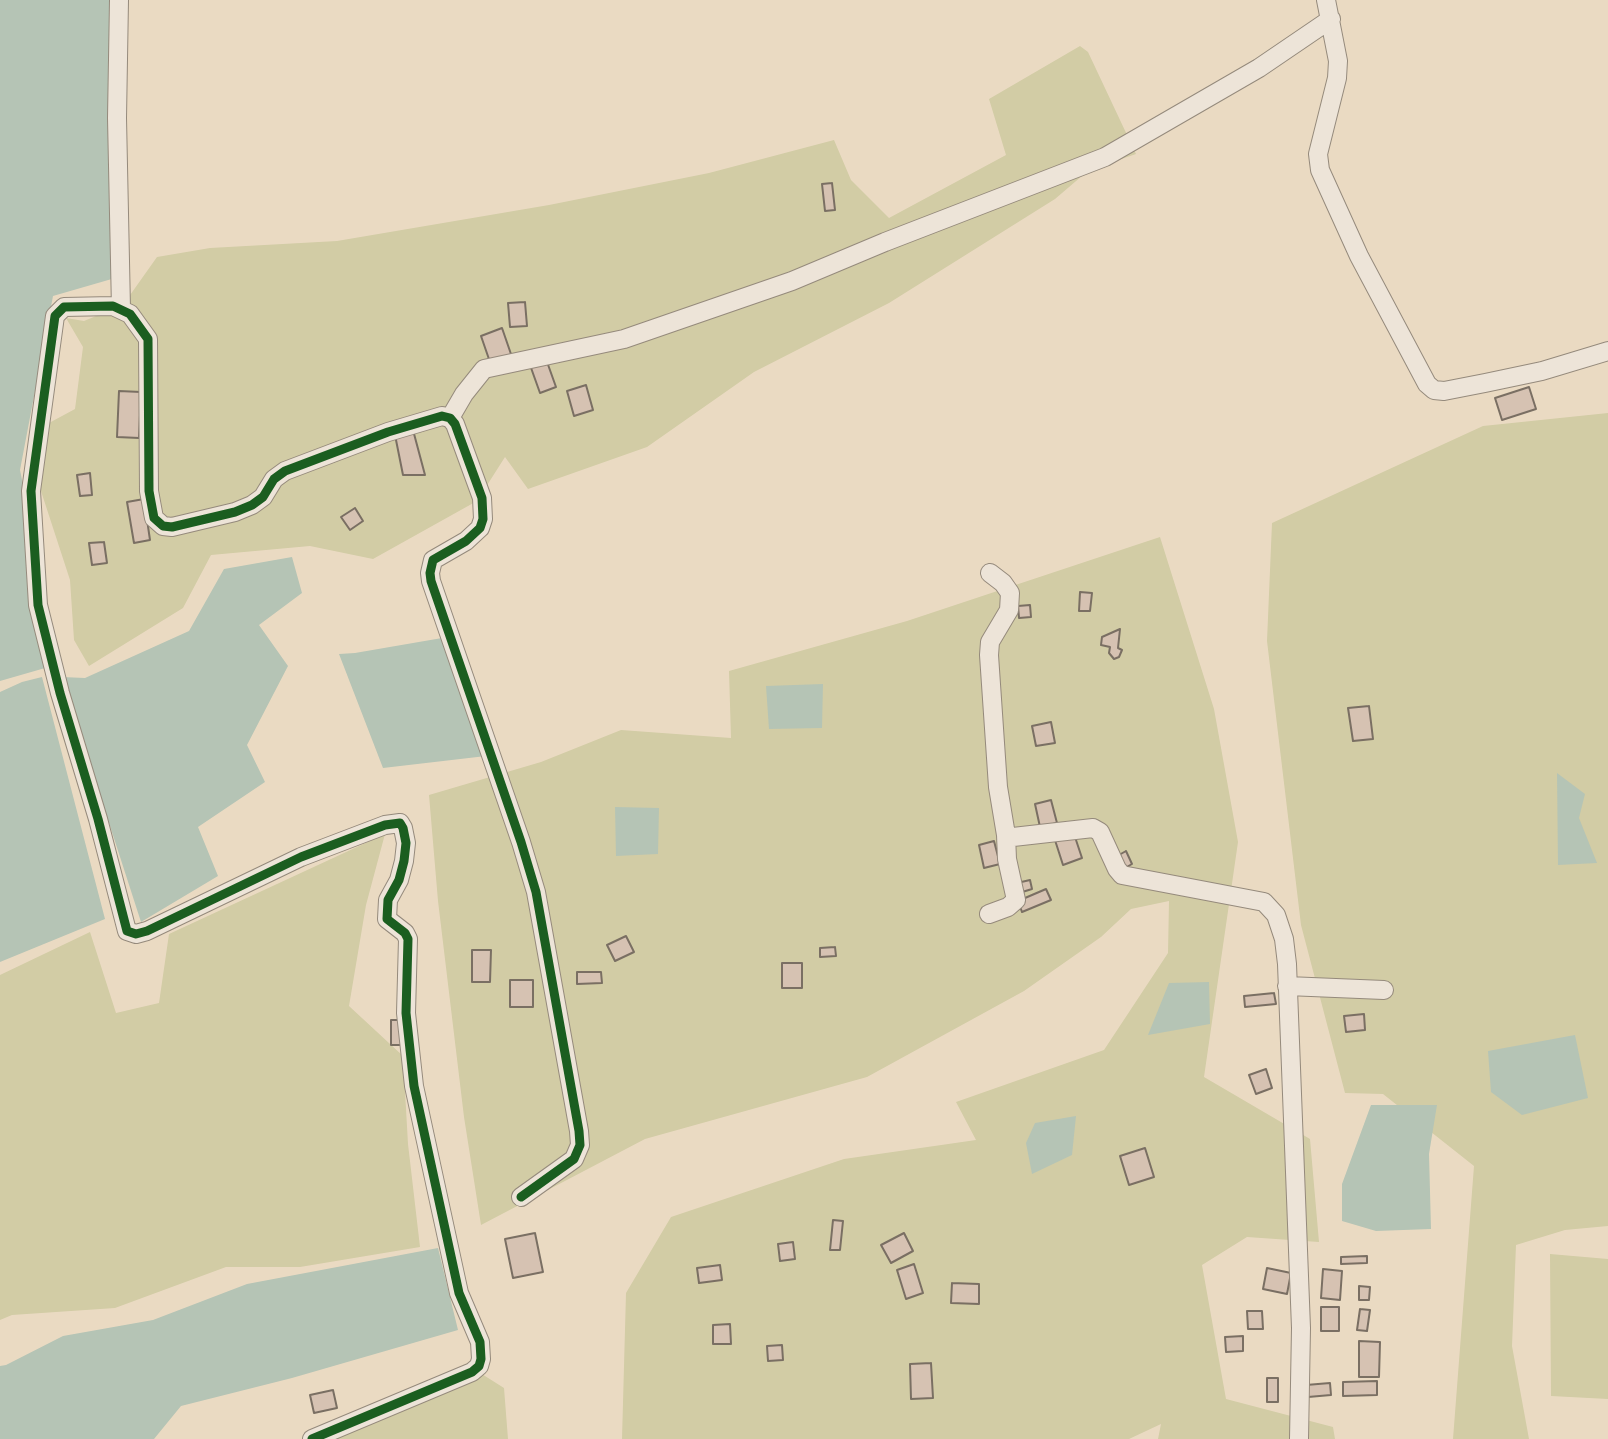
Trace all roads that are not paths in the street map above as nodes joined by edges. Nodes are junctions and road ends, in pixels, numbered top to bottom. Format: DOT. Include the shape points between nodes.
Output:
graph roads {
  1 [pos="119,0"];
  2 [pos="1326,0"];
  3 [pos="1331,19"];
  4 [pos="121,309"];
  5 [pos="1608,351"];
  6 [pos="450,418"];
  7 [pos="990,573"];
  8 [pos="1006,835"];
  9 [pos="989,914"];
  10 [pos="1287,986"];
  11 [pos="1384,990"];
  12 [pos="521,1197"];
  13 [pos="312,1439"];
  14 [pos="1299,1439"];
  1 -- 4 [label="street"];
  2 -- 3 [label="street"];
  3 -- 5 [label="street" via="1337,78 1320,141 1320,170 1359,257 1427,384 1444,391 1542,371"];
  3 -- 6 [label="street" via="1259,68 1105,157 792,281 650,330 484,369"];
  4 -- 6 [label="street" via="148,339 151,510 163,526 235,512 263,497 285,471 388,432 438,417"];
  4 -- 13 [label="street" via="73,305 55,316 31,491 38,605 127,931 147,931 301,857 385,825 400,823 406,843 399,880 388,900 387,919 408,939 406,1013 414,1086 459,1293 480,1342 481,1359 472,1372"];
  6 -- 12 [label="street" via="482,498 483,519 466,541 433,560 431,582 536,892 579,1131 574,1159"];
  7 -- 8 [label="street" via="1010,593 1009,610 990,642 989,655"];
  8 -- 9 [label="street" via="1016,900"];
  8 -- 10 [label="street" via="1093,828 1100,832 1122,875 1264,902 1276,915 1284,939"];
  10 -- 11 [label="street"];
  10 -- 14 [label="street" via="1301,1328"];
}
